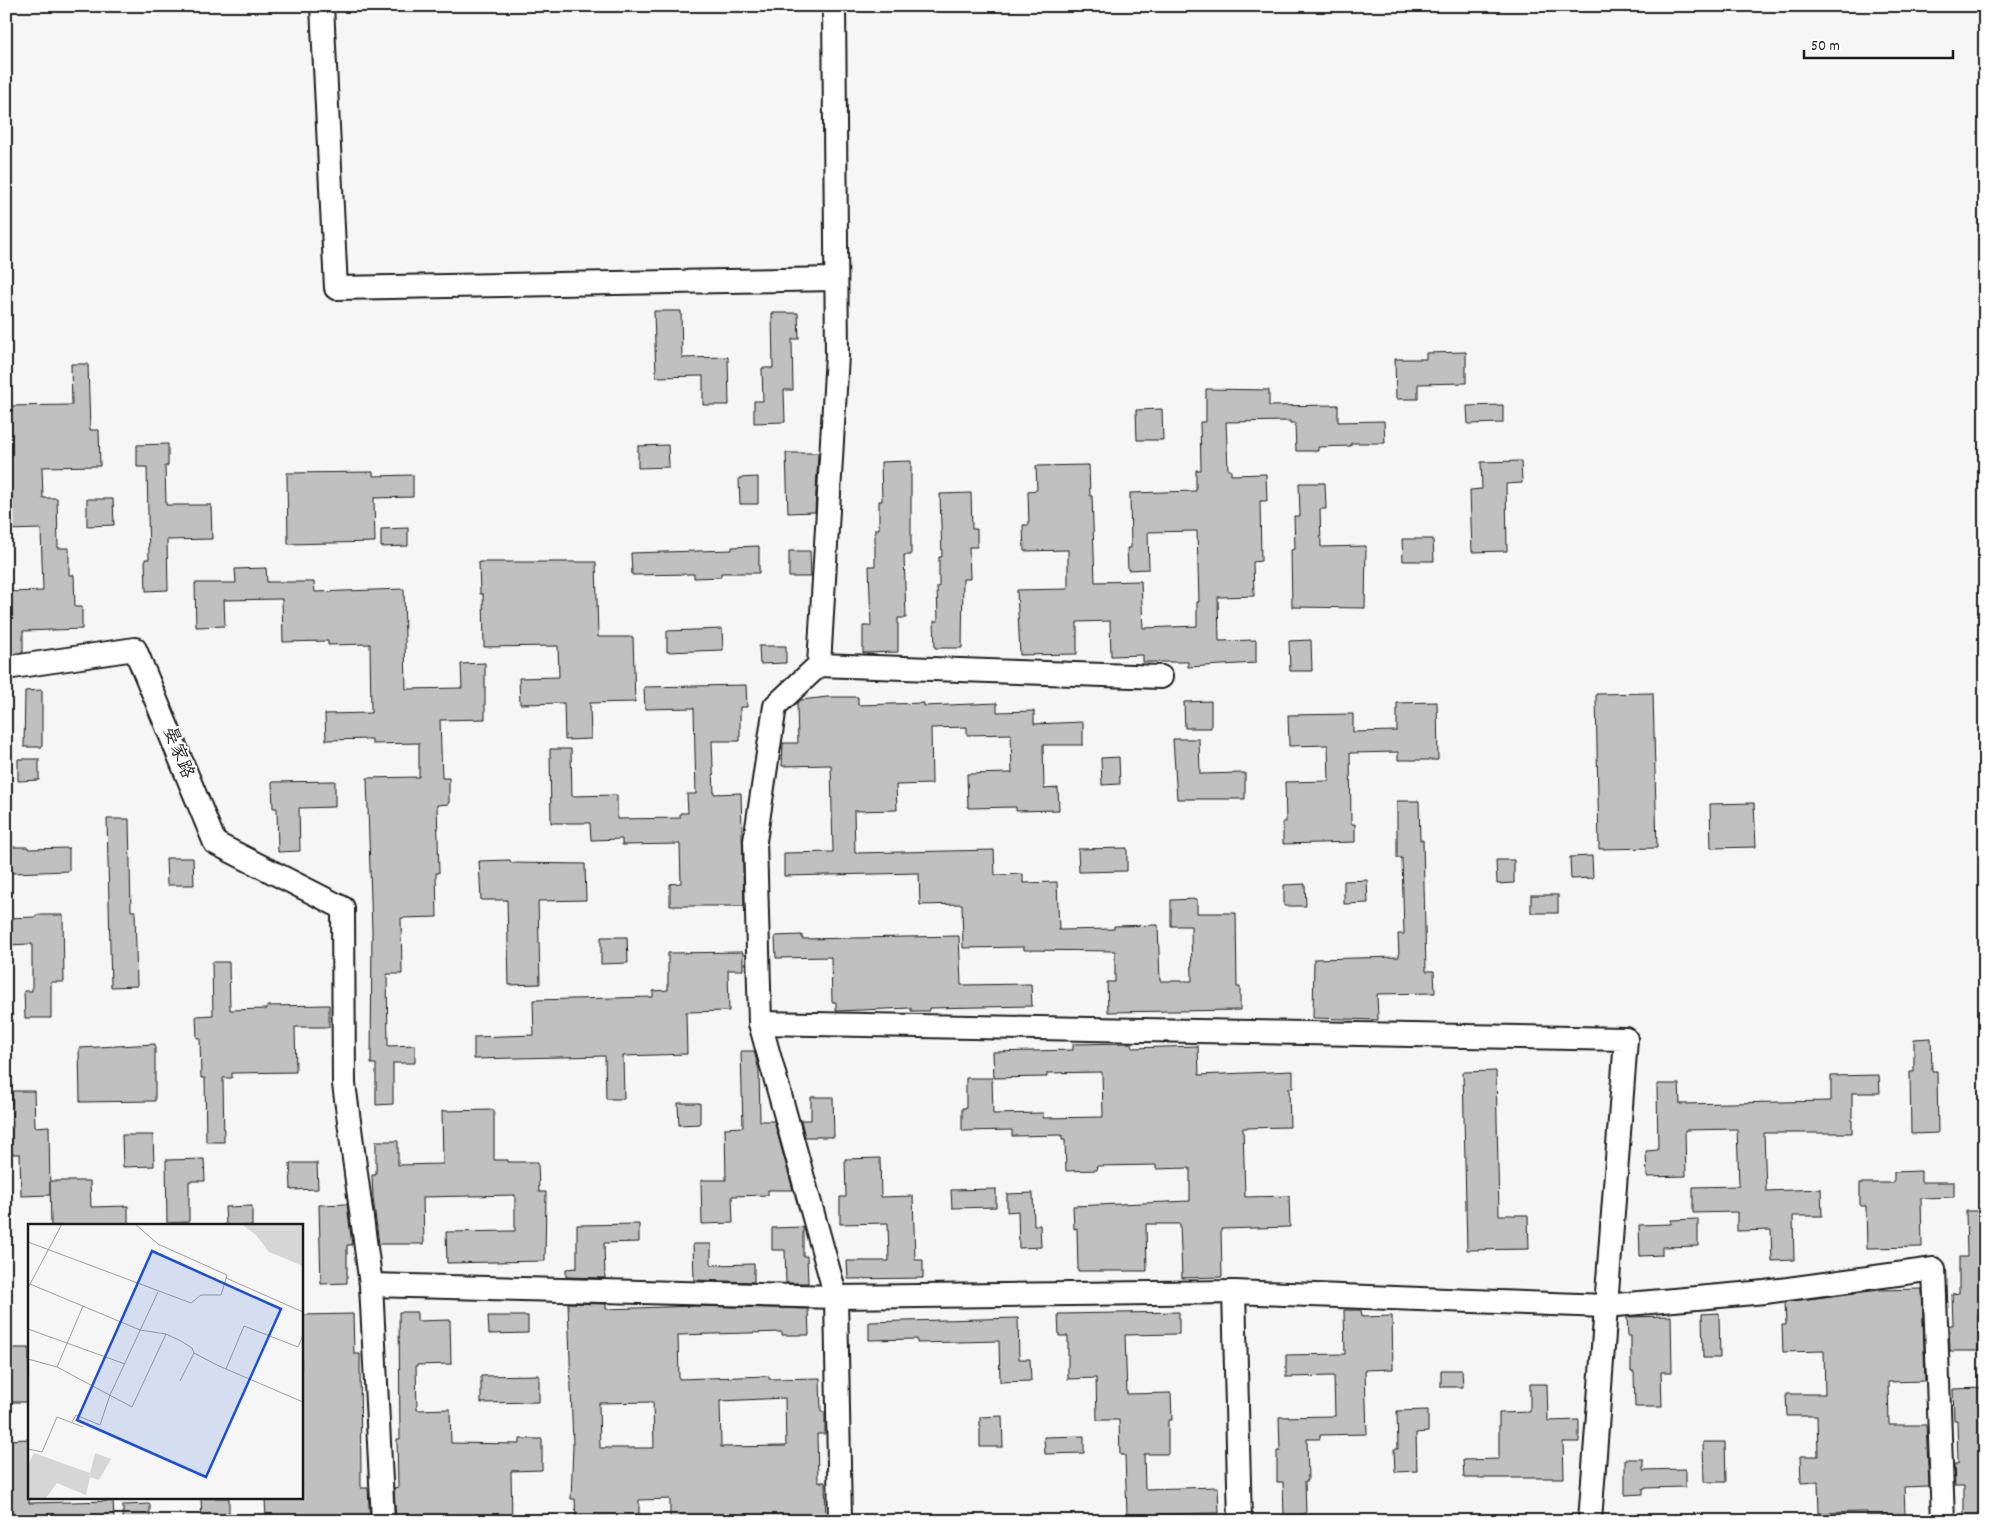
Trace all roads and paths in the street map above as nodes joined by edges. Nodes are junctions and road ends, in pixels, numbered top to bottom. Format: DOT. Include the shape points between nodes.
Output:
graph roads {
  1 [pos="322,6"];
  2 [pos="834,6"];
  3 [pos="836,279"];
  4 [pos="819,665"];
  5 [pos="6,668"];
  6 [pos="1161,677"];
  7 [pos="760,1023"];
  8 [pos="371,1285"];
  9 [pos="1234,1292"];
  10 [pos="836,1297"];
  11 [pos="1605,1306"];
  12 [pos="383,1521"];
  13 [pos="840,1521"];
  14 [pos="1240,1521"];
  15 [pos="1590,1521"];
  16 [pos="1943,1521"];
  1 -- 3 [label="street" via="336,288"];
  2 -- 3 [label="street"];
  3 -- 4 [label="street" via="837,355"];
  4 -- 6 [label="street"];
  4 -- 7 [label="street" via="775,706 755,841"];
  5 -- 8 [label="street, 晏家路" via="135,649 215,843 343,908 344,1084"];
  7 -- 10 [label="street"];
  7 -- 11 [label="street" via="1626,1039"];
  8 -- 10 [label="street"];
  8 -- 12 [label="street"];
  9 -- 10 [label="street"];
  9 -- 11 [label="street"];
  9 -- 14 [label="street"];
  10 -- 13 [label="street"];
  11 -- 15 [label="street"];
  11 -- 16 [label="street" via="1765,1292 1934,1269"];
}
